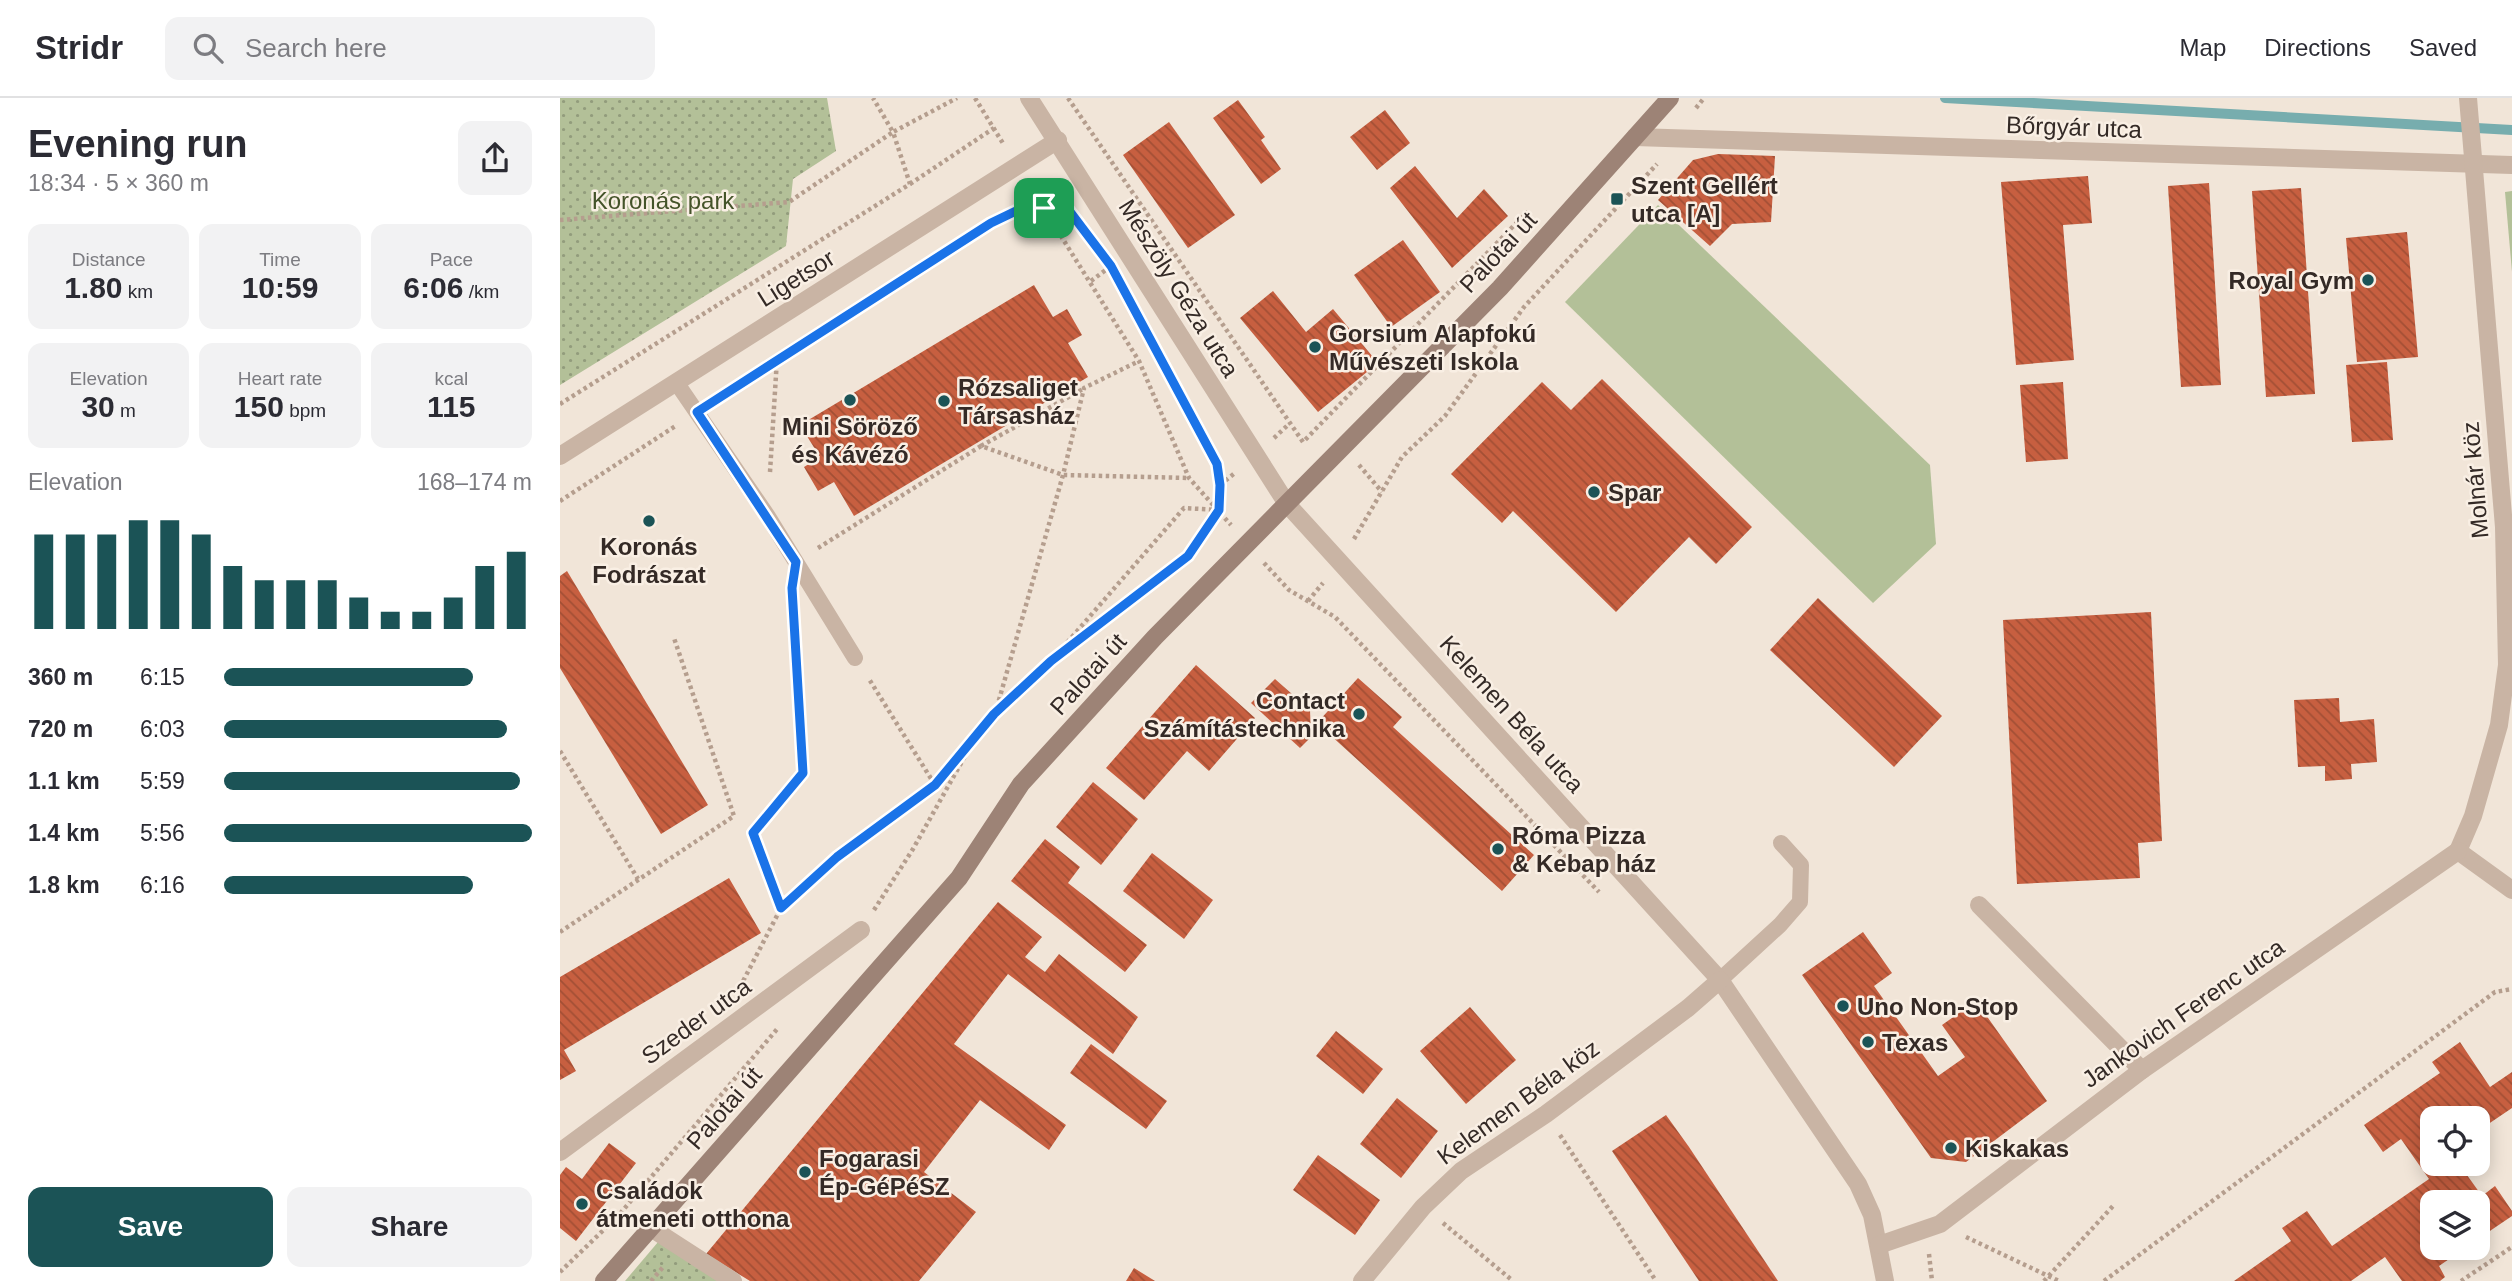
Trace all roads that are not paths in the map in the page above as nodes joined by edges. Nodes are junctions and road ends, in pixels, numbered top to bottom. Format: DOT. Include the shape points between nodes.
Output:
graph roads {
  1 [pos="1029,98"];
  2 [pos="1670,98"];
  3 [pos="2469,104"];
  4 [pos="1635,137"];
  5 [pos="1058,140"];
  6 [pos="2473,163"];
  7 [pos="2512,165"];
  8 [pos="677,382"];
  9 [pos="560,456"];
  10 [pos="1287,504"];
  11 [pos="855,658"];
  12 [pos="1781,843"];
  13 [pos="2458,852"];
  14 [pos="2512,890"];
  15 [pos="1979,905"];
  16 [pos="861,930"];
  17 [pos="1720,980"];
  18 [pos="2142,1070"];
  19 [pos="560,1152"];
  20 [pos="651,1228"];
  21 [pos="1879,1245"];
  22 [pos="730,1280"];
  23 [pos="604,1281"];
  24 [pos="1362,1281"];
  25 [pos="1885,1281"];
  1 -- 5 [label="street, Mészöly Géza utca"];
  2 -- 4 [label="main road, Palotai út"];
  3 -- 6 [label="street, Molnár köz"];
  4 -- 6 [label="street, Bőrgyár utca"];
  4 -- 10 [label="main road, Palotai út" via="1500,288"];
  5 -- 8 [label="street, Ligetsor"];
  5 -- 10 [label="street, Mészöly Géza utca"];
  6 -- 7 [label="street, Bőrgyár utca"];
  6 -- 13 [label="street, Molnár köz" via="2504,527 2507,665 2499,725"];
  8 -- 9 [label="street, Ligetsor"];
  8 -- 11 [label="lane" via="767,515"];
  10 -- 17 [label="street, Kelemen Béla utca"];
  10 -- 20 [label="main road, Palotai út" via="1155,637 1021,784 959,878"];
  12 -- 17 [label="lane" via="1801,865 1800,902"];
  13 -- 14 [label="street"];
  13 -- 18 [label="street, Jankovich Ferenc utca"];
  15 -- 18 [label="street"];
  16 -- 19 [label="street, Szeder utca"];
  17 -- 21 [label="street, Kelemen Béla utca" via="1858,1184"];
  17 -- 24 [label="street, Kelemen Béla köz" via="1546,1114 1461,1171 1423,1207"];
  18 -- 21 [label="street, Jankovich Ferenc utca" via="1940,1224"];
  20 -- 22 [label="street"];
  20 -- 23 [label="main road, Palotai út"];
  21 -- 25 [label="street, Kelemen Béla utca"];
}
